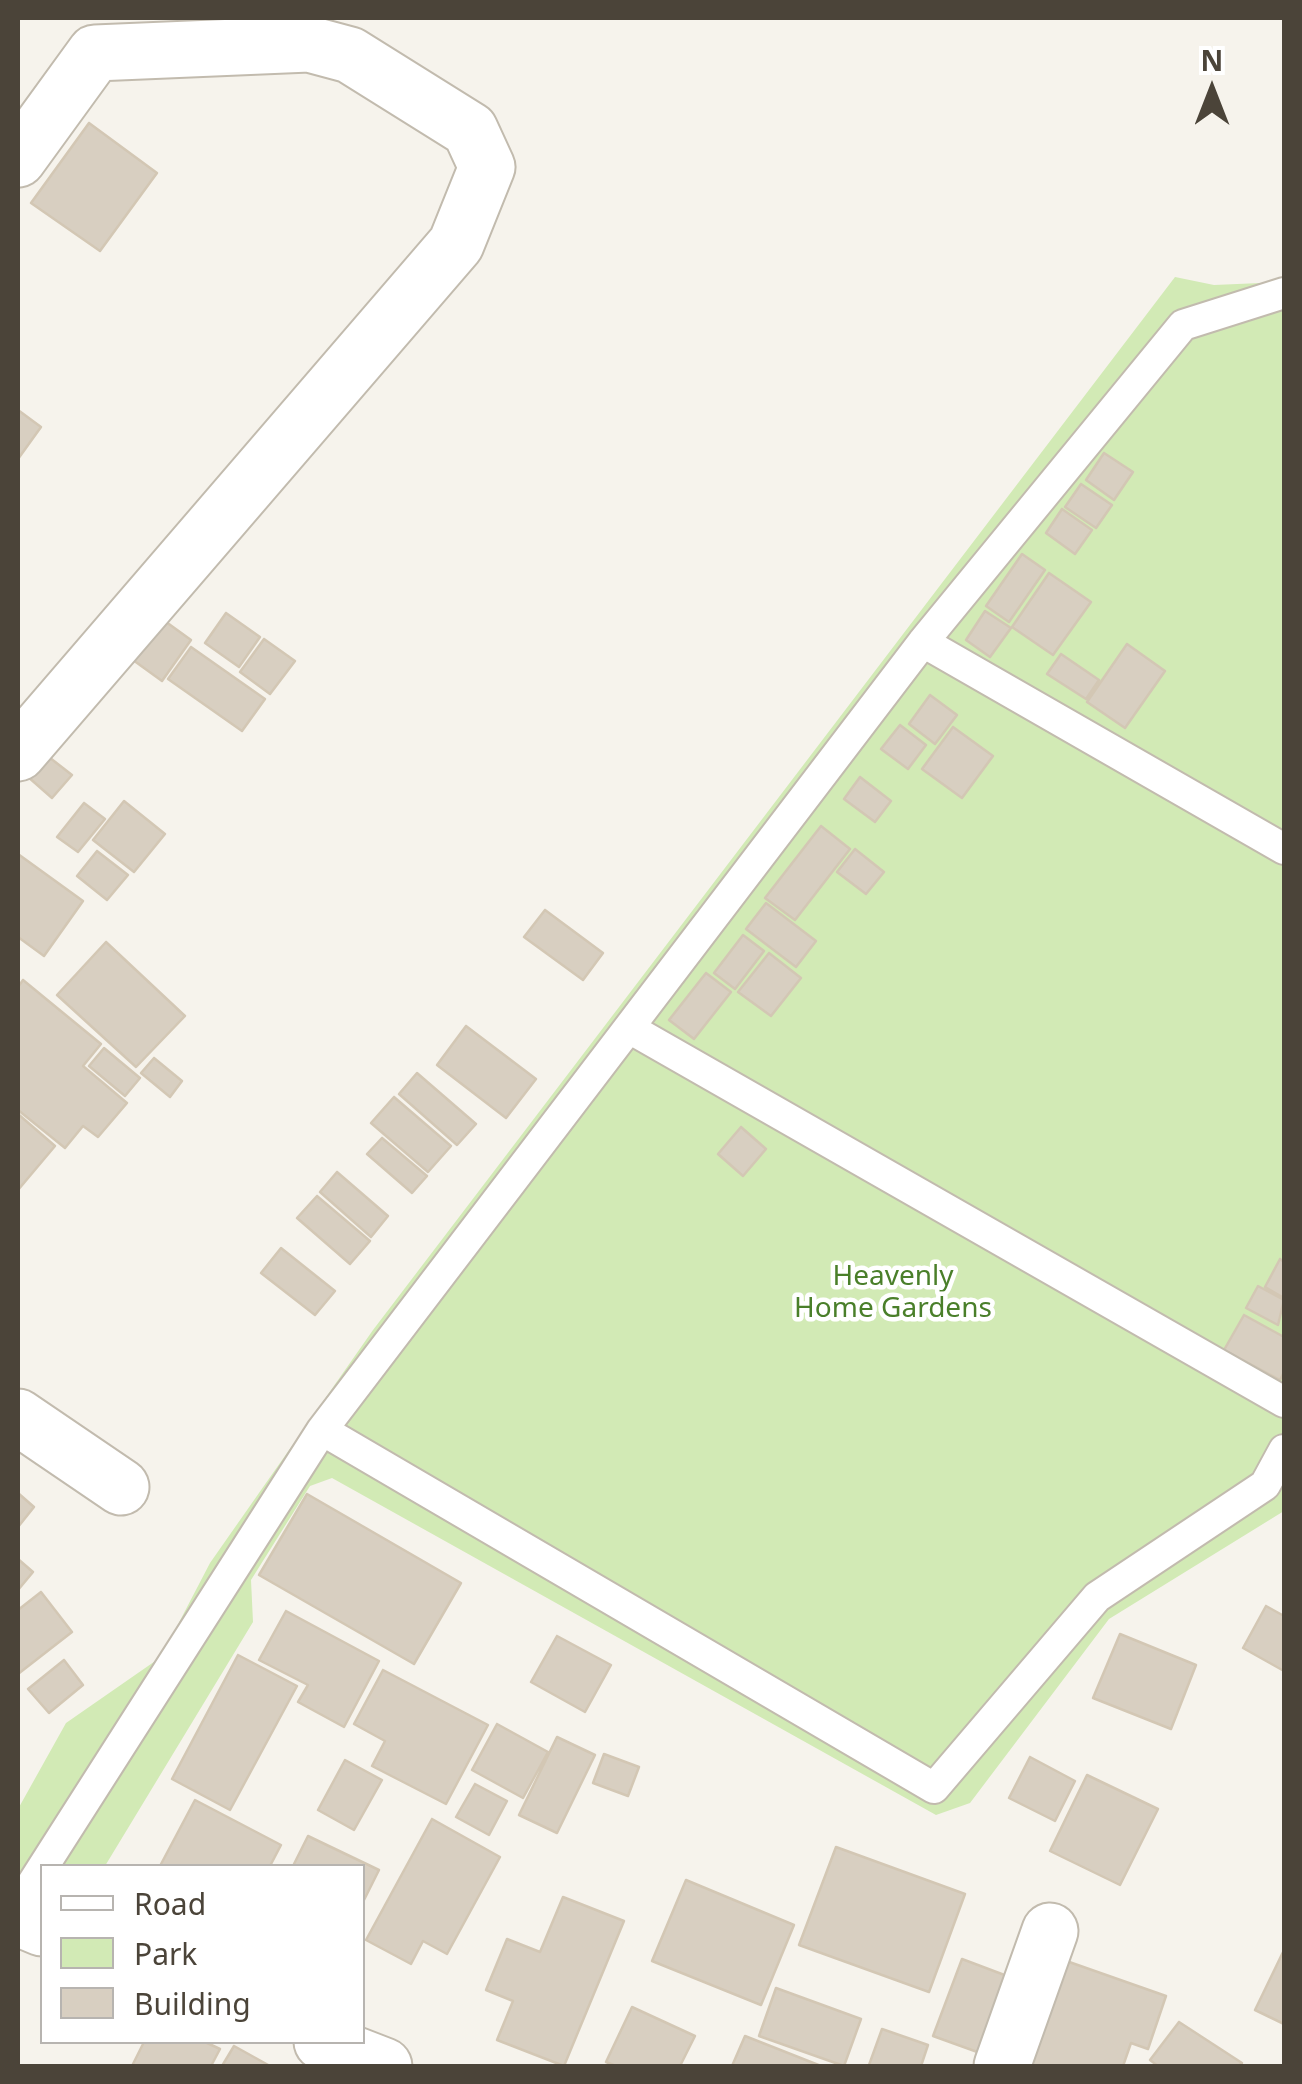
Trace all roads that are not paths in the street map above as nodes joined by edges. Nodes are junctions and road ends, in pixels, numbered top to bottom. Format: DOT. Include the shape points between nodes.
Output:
graph roads {
  1 [pos="18,159"];
  2 [pos="1284,293"];
  3 [pos="924,642"];
  4 [pos="18,753"];
  5 [pos="1284,849"];
  6 [pos="629,1028"];
  7 [pos="1284,1402"];
  8 [pos="18,1417"];
  9 [pos="322,1430"];
  10 [pos="1284,1450"];
  11 [pos="121,1487"];
  12 [pos="45,1864"];
  13 [pos="40,1872"];
  14 [pos="18,1906"];
  15 [pos="1050,1931"];
  16 [pos="327,2044"];
  17 [pos="384,2066"];
  18 [pos="1002,2066"];
  1 -- 4 [label="street" via="96,53 308,44 350,55 470,130 487,167 456,244"];
  2 -- 3 [label="lane" via="1183,325"];
  3 -- 5 [label="lane"];
  3 -- 6 [label="lane"];
  6 -- 7 [label="lane"];
  6 -- 9 [label="lane"];
  8 -- 11 [label="street"];
  9 -- 10 [label="lane" via="934,1788 1097,1597 1265,1484"];
  9 -- 12 [label="lane"];
  13 -- 14 [label="lane"];
  15 -- 18 [label="street"];
  16 -- 17 [label="street"];
}
